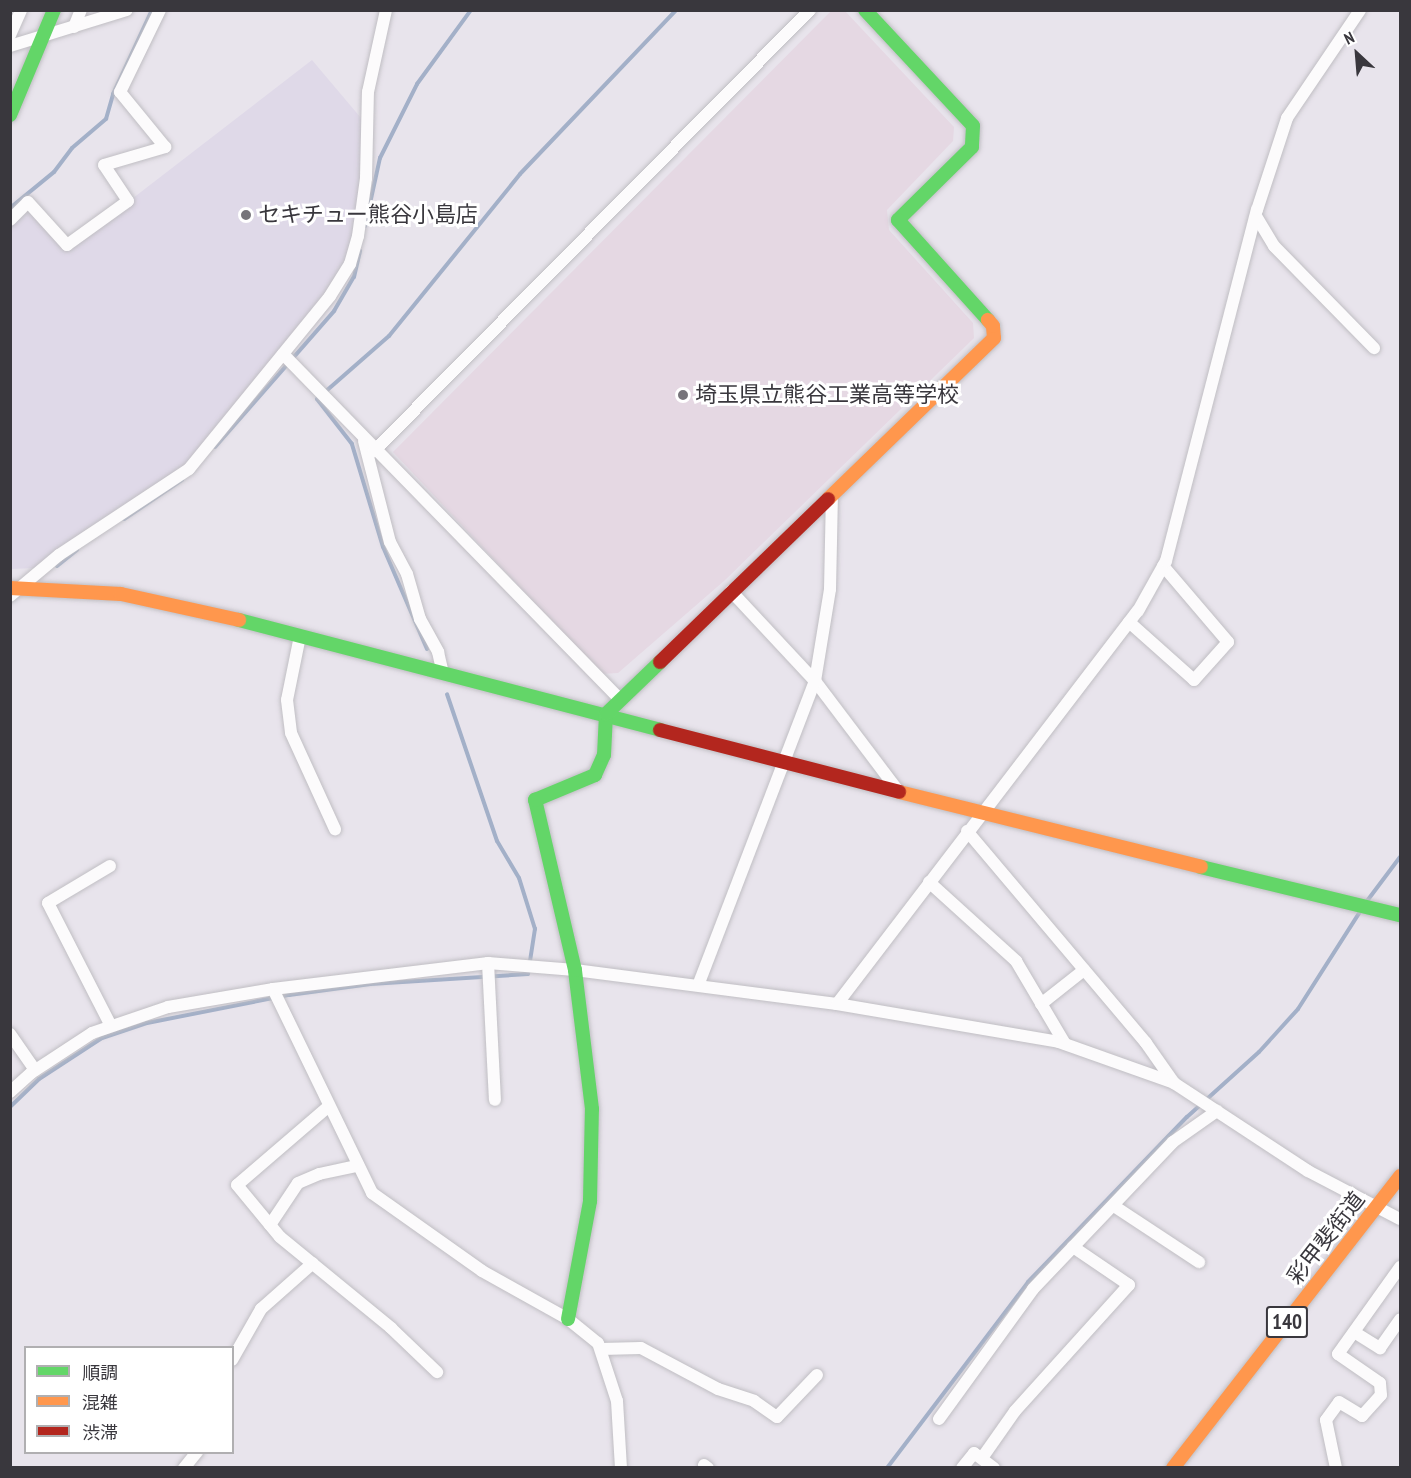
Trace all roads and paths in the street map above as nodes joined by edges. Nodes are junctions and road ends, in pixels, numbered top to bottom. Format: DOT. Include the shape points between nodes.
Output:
graph roads {
  1 [pos="21,10"];
  2 [pos="54,10"];
  3 [pos="81,10"];
  4 [pos="127,10"];
  5 [pos="160,10"];
  6 [pos="386,10"];
  7 [pos="810,10"];
  8 [pos="865,10"];
  9 [pos="1360,10"];
  10 [pos="74,27"];
  11 [pos="10,35"];
  12 [pos="45,36"];
  13 [pos="10,46"];
  14 [pos="10,115"];
  15 [pos="1256,216"];
  16 [pos="10,220"];
  17 [pos="1374,348"];
  18 [pos="284,355"];
  19 [pos="363,440"];
  20 [pos="374,451"];
  21 [pos="832,495"];
  22 [pos="1163,566"];
  23 [pos="15,591"];
  24 [pos="731,591"];
  25 [pos="1129,622"];
  26 [pos="300,636"];
  27 [pos="443,673"];
  28 [pos="815,681"];
  29 [pos="620,699"];
  30 [pos="606,714"];
  31 [pos="783,759"];
  32 [pos="899,792"];
  33 [pos="981,814"];
  34 [pos="335,829"];
  35 [pos="966,831"];
  36 [pos="110,866"];
  37 [pos="929,882"];
  38 [pos="1401,915"];
  39 [pos="488,965"];
  40 [pos="575,969"];
  41 [pos="1084,970"];
  42 [pos="699,983"];
  43 [pos="273,990"];
  44 [pos="837,1004"];
  45 [pos="1041,1004"];
  46 [pos="111,1026"];
  47 [pos="10,1034"];
  48 [pos="1065,1044"];
  49 [pos="35,1070"];
  50 [pos="1174,1083"];
  51 [pos="11,1091"];
  52 [pos="495,1100"];
  53 [pos="329,1106"];
  54 [pos="1214,1109"];
  55 [pos="358,1166"];
  56 [pos="1401,1176"];
  57 [pos="1401,1200"];
  58 [pos="1114,1206"];
  59 [pos="1377,1206"];
  60 [pos="1395,1216"];
  61 [pos="270,1225"];
  62 [pos="1072,1247"];
  63 [pos="1199,1262"];
  64 [pos="313,1263"];
  65 [pos="1401,1267"];
  66 [pos="1401,1319"];
  67 [pos="568,1320"];
  68 [pos="1354,1332"];
  69 [pos="601,1348"];
  70 [pos="234,1356"];
  71 [pos="437,1372"];
  72 [pos="817,1376"];
  73 [pos="939,1419"];
  74 [pos="195,1454"];
  75 [pos="982,1458"];
  76 [pos="184,1467"];
  77 [pos="621,1467"];
  78 [pos="962,1467"];
  79 [pos="994,1467"];
  80 [pos="1173,1467"];
  81 [pos="1192,1467"];
  82 [pos="1336,1467"];
  1 -- 11 [label="street"];
  2 -- 12 [label="main road"];
  3 -- 10 [label="street"];
  4 -- 10 [label="street"];
  5 -- 16 [label="street" via="120,92 165,147 104,165 128,201 67,245 28,202"];
  6 -- 18 [label="street" via="368,92 366,178 350,264"];
  7 -- 20 [label="street"];
  8 -- 21 [label="main road" via="973,126 972,147 898,220 993,326 994,338"];
  9 -- 15 [label="street" via="1287,118"];
  10 -- 12 [label="street"];
  12 -- 13 [label="street"];
  12 -- 14 [label="main road"];
  15 -- 17 [label="street" via="1274,246"];
  15 -- 22 [label="street"];
  18 -- 19 [label="street"];
  18 -- 23 [label="street" via="189,469 59,555"];
  19 -- 20 [label="street"];
  19 -- 27 [label="street" via="390,542 407,574 420,619 438,652"];
  20 -- 29 [label="street"];
  21 -- 24 [label="main road"];
  21 -- 28 [label="street" via="830,589"];
  22 -- 25 [label="street"];
  22 -- 25 [label="street" via="1228,642 1194,680"];
  23 -- 26 [label="main road" via="121,594"];
  24 -- 28 [label="street"];
  24 -- 29 [label="main road"];
  25 -- 33 [label="street"];
  26 -- 27 [label="main road"];
  26 -- 34 [label="street" via="287,700 291,734"];
  27 -- 30 [label="main road"];
  28 -- 31 [label="street"];
  28 -- 32 [label="street"];
  29 -- 30 [label="main road"];
  30 -- 31 [label="main road"];
  30 -- 40 [label="main road" via="604,755 595,775 535,800"];
  31 -- 32 [label="main road"];
  31 -- 42 [label="street"];
  32 -- 33 [label="main road"];
  33 -- 35 [label="street"];
  33 -- 38 [label="main road"];
  35 -- 37 [label="street"];
  35 -- 41 [label="street"];
  36 -- 46 [label="street" via="48,903"];
  37 -- 44 [label="street"];
  37 -- 45 [label="street" via="1016,961"];
  39 -- 40 [label="street"];
  39 -- 43 [label="street"];
  39 -- 52 [label="street"];
  40 -- 42 [label="street"];
  40 -- 67 [label="main road" via="592,1109 590,1201"];
  41 -- 45 [label="street"];
  41 -- 50 [label="street"];
  42 -- 44 [label="street"];
  43 -- 46 [label="street" via="168,1007"];
  43 -- 53 [label="street"];
  44 -- 48 [label="street" via="1012,1031"];
  45 -- 48 [label="street"];
  46 -- 49 [label="street" via="92,1033"];
  47 -- 49 [label="street"];
  48 -- 50 [label="street"];
  49 -- 51 [label="street"];
  50 -- 54 [label="street"];
  53 -- 55 [label="street"];
  53 -- 61 [label="street" via="237,1185"];
  54 -- 58 [label="street" via="1173,1142"];
  54 -- 59 [label="street" via="1308,1171"];
  55 -- 61 [label="street" via="298,1183"];
  55 -- 67 [label="street" via="372,1193 482,1270"];
  56 -- 59 [label="main road, 彩甲斐街道 / 140"];
  57 -- 60 [label="main road, 彩甲斐街道 / 140"];
  58 -- 62 [label="street"];
  58 -- 63 [label="street"];
  59 -- 60 [label="street"];
  59 -- 80 [label="main road, 彩甲斐街道 / 140"];
  60 -- 81 [label="main road, 彩甲斐街道 / 140"];
  61 -- 64 [label="street"];
  62 -- 73 [label="street" via="1033,1288"];
  62 -- 75 [label="street" via="1130,1285 1015,1412"];
  64 -- 70 [label="street" via="261,1309"];
  64 -- 71 [label="street"];
  65 -- 68 [label="street"];
  66 -- 68 [label="street" via="1380,1348"];
  67 -- 69 [label="street"];
  68 -- 82 [label="street" via="1338,1354 1380,1383 1381,1395 1362,1416 1339,1402 1326,1420"];
  69 -- 72 [label="street" via="641,1348 718,1389 754,1401 777,1416"];
  69 -- 77 [label="street" via="617,1401"];
  74 -- 76 [label="street"];
  75 -- 78 [label="street" via="974,1453"];
  75 -- 79 [label="street"];
}
